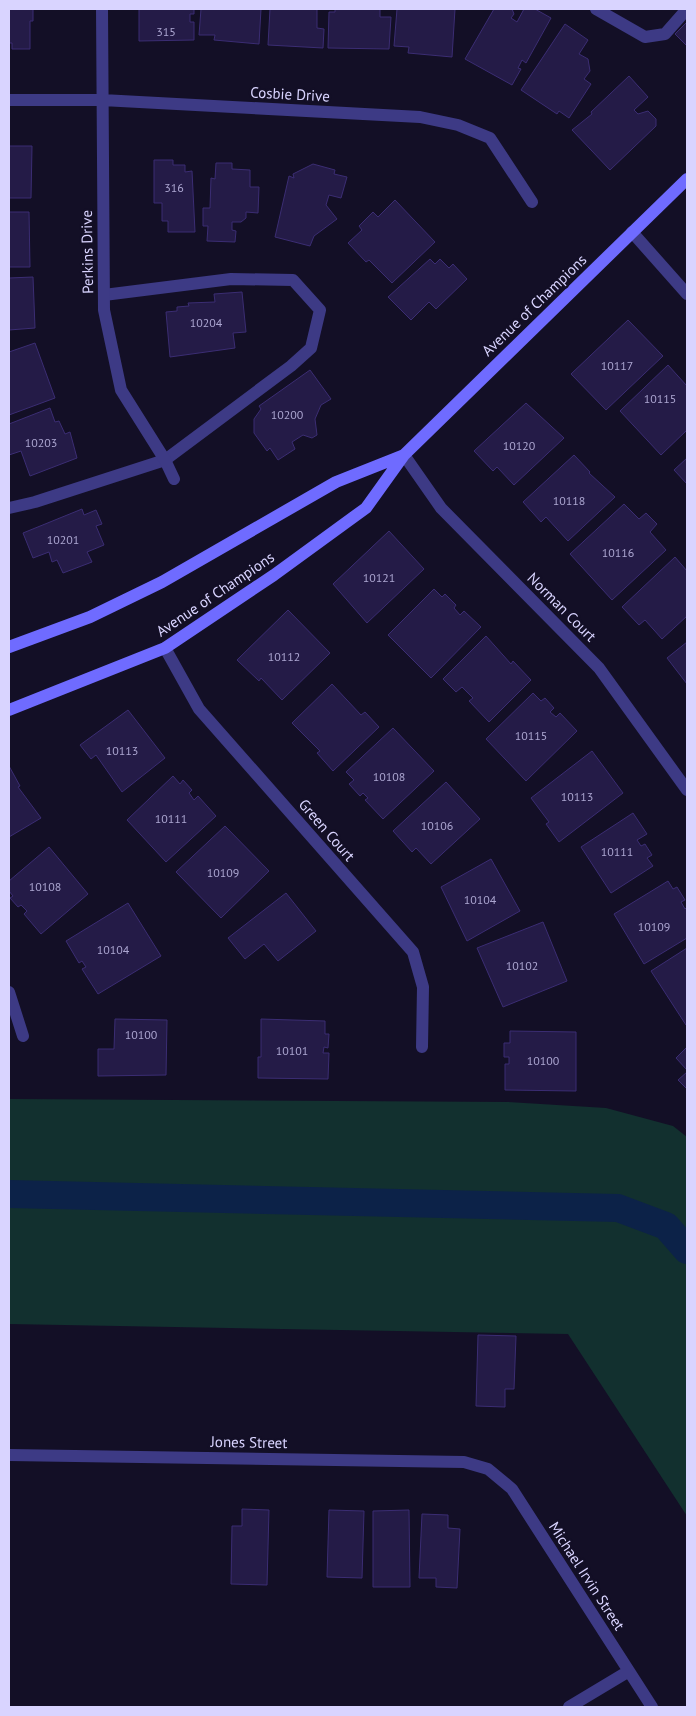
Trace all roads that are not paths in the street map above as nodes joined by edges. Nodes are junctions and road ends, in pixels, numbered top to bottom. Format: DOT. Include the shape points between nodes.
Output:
graph roads {
  1 [pos="102,9"];
  2 [pos="596,9"];
  3 [pos="687,9"];
  4 [pos="9,100"];
  5 [pos="102,100"];
  6 [pos="687,179"];
  7 [pos="532,202"];
  8 [pos="632,232"];
  9 [pos="687,294"];
  10 [pos="104,295"];
  11 [pos="404,455"];
  12 [pos="165,460"];
  13 [pos="174,479"];
  14 [pos="9,508"];
  15 [pos="9,647"];
  16 [pos="166,648"];
  17 [pos="9,710"];
  18 [pos="687,790"];
  19 [pos="9,992"];
  20 [pos="23,1036"];
  21 [pos="422,1048"];
  22 [pos="9,1454"];
  23 [pos="488,1469"];
  24 [pos="630,1671"];
  25 [pos="569,1707"];
  26 [pos="652,1707"];
  1 -- 5 [label="street, Perkins Drive"];
  2 -- 3 [label="street" via="645,37 664,34"];
  4 -- 5 [label="street, Cosbie Drive"];
  5 -- 7 [label="street, Cosbie Drive" via="420,117 458,125 490,138"];
  5 -- 10 [label="street, Perkins Drive"];
  6 -- 8 [label="street, Avenue of Champions"];
  8 -- 9 [label="street"];
  8 -- 11 [label="street, Avenue of Champions"];
  10 -- 12 [label="street, Perkins Drive" via="104,310 121,390"];
  10 -- 12 [label="street" via="231,279 294,280 320,310 312,348"];
  11 -- 15 [label="street, Avenue of Champions" via="336,482 162,582 90,617"];
  11 -- 16 [label="street, Avenue of Champions" via="366,508"];
  11 -- 18 [label="street, Norman Court" via="441,508 599,668"];
  12 -- 13 [label="street, Perkins Drive"];
  12 -- 14 [label="street"];
  16 -- 17 [label="street, Avenue of Champions"];
  16 -- 21 [label="street, Green Court" via="199,709 413,952 423,987"];
  19 -- 20 [label="street"];
  22 -- 23 [label="street, Jones Street" via="464,1462"];
  23 -- 24 [label="street, Michael Irvin Street" via="512,1489"];
  24 -- 25 [label="street"];
  24 -- 26 [label="street, Michael Irvin Street"];
}
